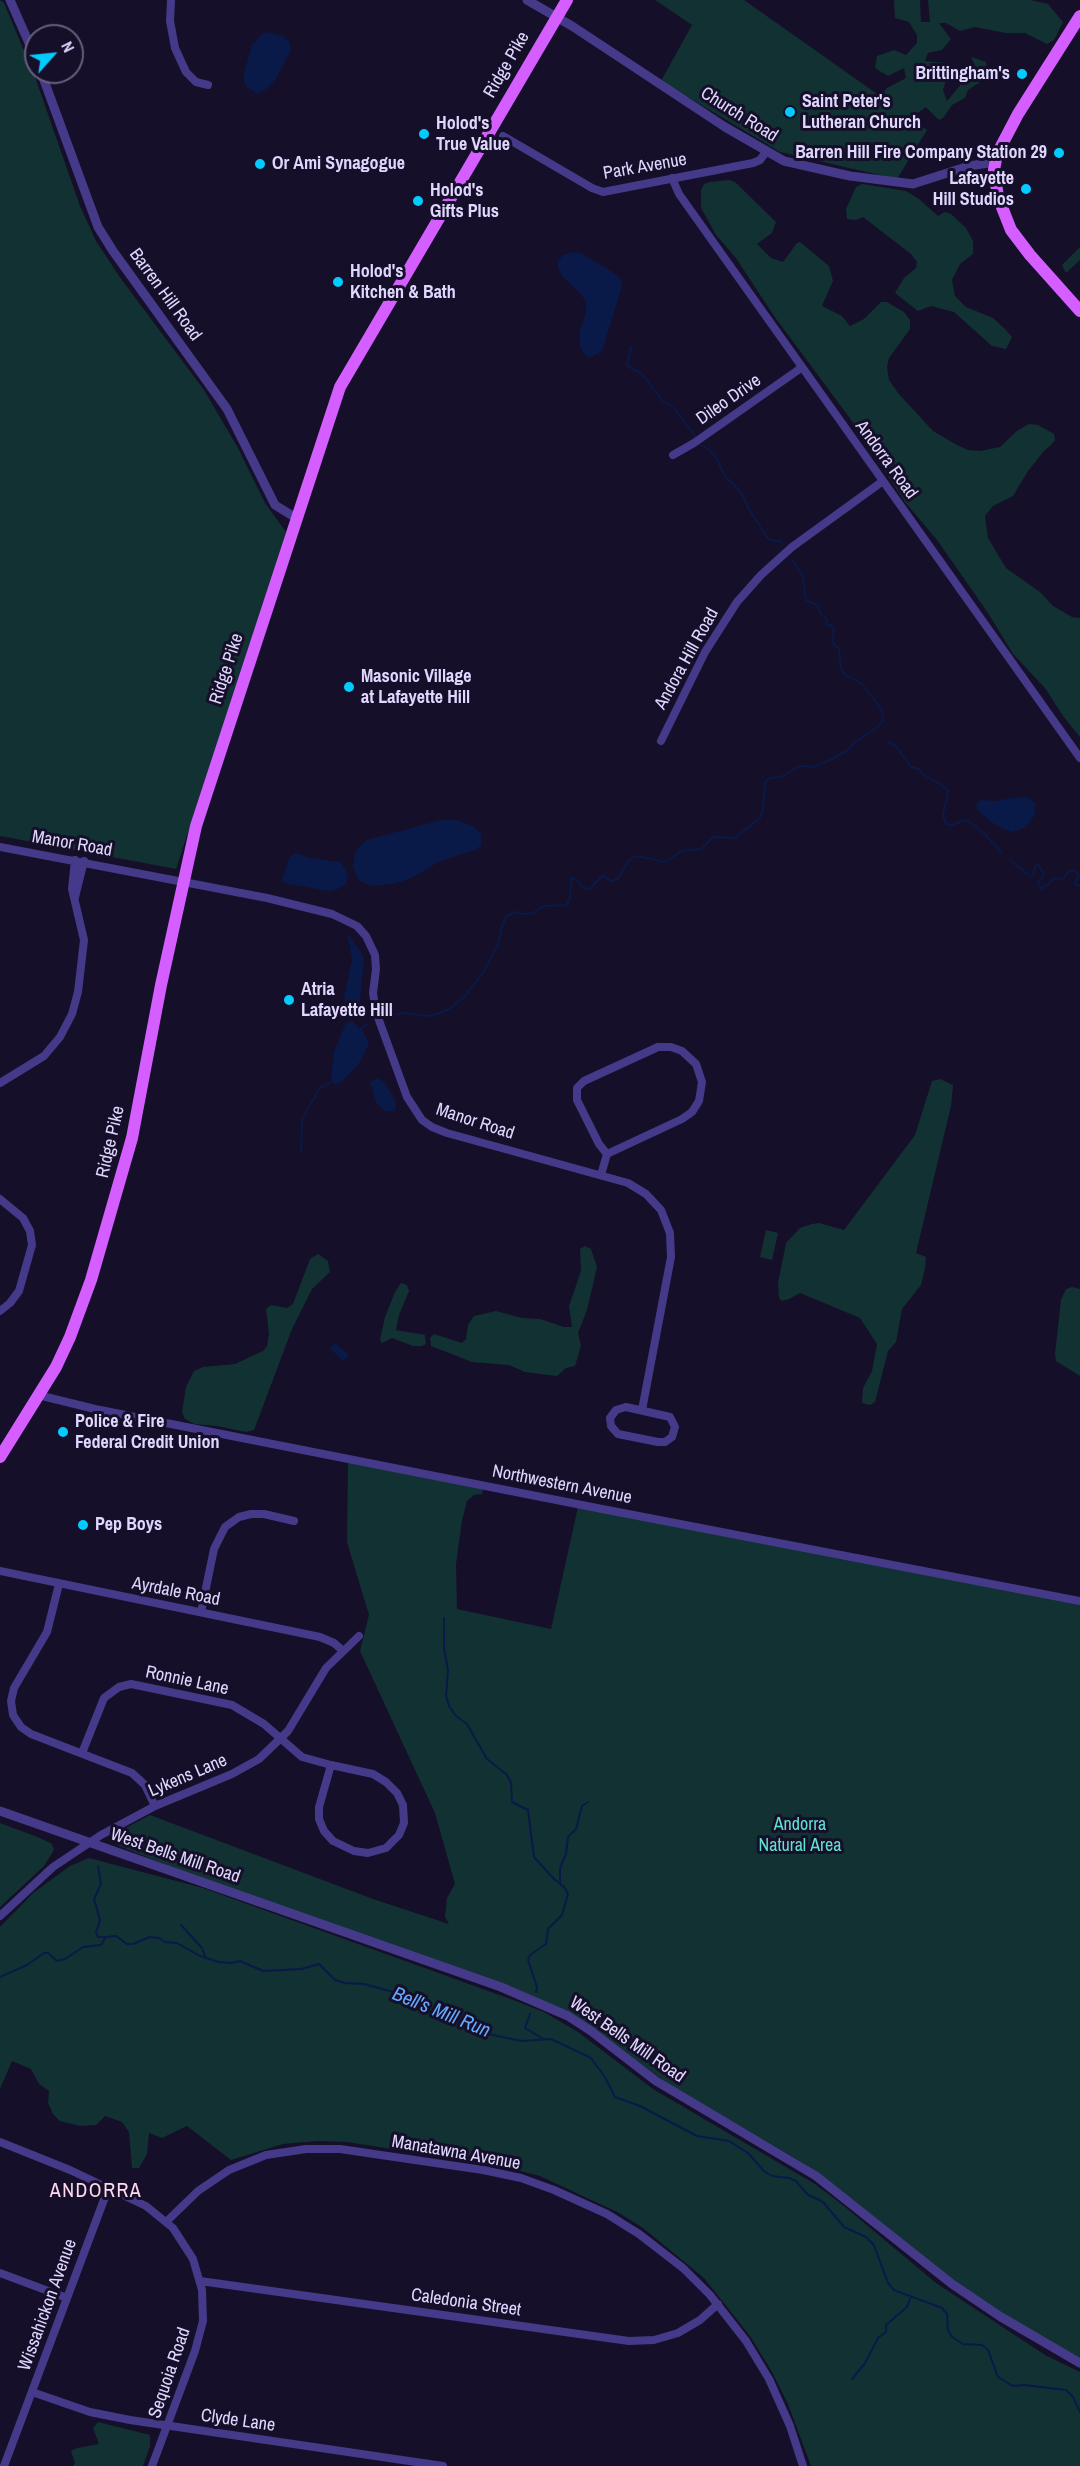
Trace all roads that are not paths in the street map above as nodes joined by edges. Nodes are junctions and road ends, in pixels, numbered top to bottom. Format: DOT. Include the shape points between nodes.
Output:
graph roads {
  1 [pos="10,0"];
  2 [pos="171,0"];
  3 [pos="527,0"];
  4 [pos="567,0"];
  5 [pos="1080,16"];
  6 [pos="555,17"];
  7 [pos="24,32"];
  8 [pos="45,84"];
  9 [pos="208,85"];
  10 [pos="503,136"];
  11 [pos="766,152"];
  12 [pos="995,162"];
  13 [pos="672,178"];
  14 [pos="1080,311"];
  15 [pos="801,368"];
  16 [pos="673,455"];
  17 [pos="883,481"];
  18 [pos="296,518"];
  19 [pos="661,741"];
  20 [pos="1080,758"];
  21 [pos="0,847"];
  22 [pos="75,860"];
  23 [pos="84,861"];
  24 [pos="183,880"];
  25 [pos="75,897"];
  26 [pos="0,1083"];
  27 [pos="607,1154"];
  28 [pos="602,1175"];
  29 [pos="0,1198"];
  30 [pos="0,1311"];
  31 [pos="38,1395"];
  32 [pos="642,1410"];
  33 [pos="0,1457"];
  34 [pos="294,1521"];
  35 [pos="0,1571"];
  36 [pos="59,1584"];
  37 [pos="1080,1601"];
  38 [pos="201,1612"];
  39 [pos="359,1636"];
  40 [pos="342,1650"];
  41 [pos="281,1739"];
  42 [pos="82,1753"];
  43 [pos="331,1765"];
  44 [pos="155,1806"];
  45 [pos="0,1811"];
  46 [pos="87,1843"];
  47 [pos="0,1916"];
  48 [pos="0,2142"];
  49 [pos="108,2189"];
  50 [pos="167,2221"];
  51 [pos="0,2273"];
  52 [pos="201,2281"];
  53 [pos="67,2298"];
  54 [pos="718,2304"];
  55 [pos="1080,2363"];
  56 [pos="32,2392"];
  57 [pos="167,2426"];
  58 [pos="4,2466"];
  59 [pos="152,2466"];
  60 [pos="443,2466"];
  61 [pos="803,2466"];
  1 -- 7 [label="street"];
  2 -- 9 [label="street" via="175,48 186,72 196,82"];
  3 -- 6 [label="street, Church Road"];
  4 -- 6 [label="main road, Ridge Pike"];
  5 -- 12 [label="main road" via="1018,114"];
  6 -- 11 [label="street, Church Road"];
  6 -- 18 [label="main road, Ridge Pike" via="346,376"];
  8 -- 18 [label="street, Barren Hill Road" via="98,227 227,409 275,505"];
  10 -- 13 [label="street, Park Avenue" via="603,192"];
  11 -- 12 [label="street, Church Road" via="792,164 913,184"];
  11 -- 13 [label="street, Park Avenue" via="753,163"];
  12 -- 14 [label="main road" via="998,197 1011,230"];
  13 -- 15 [label="street, Andorra Road" via="679,195"];
  15 -- 16 [label="street, Dileo Drive"];
  15 -- 17 [label="street, Andorra Road"];
  17 -- 19 [label="street, Andora Hill Road" via="792,547 737,602 698,664"];
  17 -- 20 [label="street, Andorra Road"];
  18 -- 24 [label="main road, Ridge Pike" via="196,826"];
  21 -- 22 [label="street, Manor Road"];
  22 -- 23 [label="street, Manor Road"];
  22 -- 25 [label="street" via="71,884"];
  23 -- 24 [label="street, Manor Road"];
  23 -- 25 [label="street"];
  24 -- 28 [label="street, Manor Road" via="302,905 352,922 373,948 374,1006 407,1097 422,1119 447,1133"];
  24 -- 31 [label="main road, Ridge Pike" via="125,1166 70,1337"];
  25 -- 26 [label="street" via="84,940 72,1014 44,1056"];
  27 -- 27 [label="street" via="692,1112 699,1101 702,1082 699,1069 687,1055 671,1047 652,1048 579,1085 576,1097"];
  27 -- 28 [label="street"];
  28 -- 32 [label="street, Manor Road" via="646,1194 661,1210 670,1233 670,1264"];
  29 -- 30 [label="street" via="23,1218 32,1245 19,1291"];
  31 -- 33 [label="main road, Ridge Pike"];
  31 -- 37 [label="street, Northwestern Avenue"];
  32 -- 32 [label="street" via="616,1410 610,1418 612,1429 621,1435 658,1442 672,1437 675,1427 670,1417"];
  34 -- 38 [label="street" via="257,1514 229,1523 214,1549"];
  35 -- 36 [label="street, Ayrdale Road"];
  36 -- 38 [label="street, Ayrdale Road"];
  36 -- 42 [label="street" via="47,1632 14,1688 11,1707 25,1731"];
  38 -- 40 [label="street, Ayrdale Road" via="320,1637"];
  39 -- 40 [label="street, Lykens Lane"];
  40 -- 41 [label="street, Lykens Lane"];
  41 -- 42 [label="street, Ronnie Lane" via="232,1706 130,1684 104,1698"];
  41 -- 43 [label="street, Ronnie Lane" via="302,1757"];
  41 -- 44 [label="street, Lykens Lane" via="242,1770"];
  42 -- 44 [label="street" via="137,1777"];
  43 -- 43 [label="street" via="373,1774 398,1793 404,1823 386,1848 374,1853 354,1851 324,1831 319,1807"];
  44 -- 46 [label="street, Lykens Lane"];
  45 -- 46 [label="street, West Bells Mill Road"];
  46 -- 47 [label="street, Lykens Lane" via="53,1867"];
  46 -- 55 [label="street, West Bells Mill Road" via="501,1987 568,2016 656,2082 816,2176 1001,2318"];
  48 -- 49 [label="street"];
  49 -- 50 [label="street, Sequoia Road" via="146,2206"];
  49 -- 53 [label="street, Wissahickon Avenue"];
  50 -- 52 [label="street, Sequoia Road" via="189,2251"];
  50 -- 54 [label="street, Manatawna Avenue" via="220,2175 280,2152 340,2149 463,2167 537,2183 607,2214 672,2259"];
  51 -- 53 [label="street"];
  52 -- 54 [label="street, Caledonia Street" via="629,2342 678,2333"];
  52 -- 57 [label="street, Sequoia Road" via="201,2332"];
  53 -- 56 [label="street, Wissahickon Avenue"];
  54 -- 61 [label="street, Manatawna Avenue" via="769,2379"];
  56 -- 57 [label="street, Clyde Lane" via="109,2416"];
  56 -- 58 [label="street, Wissahickon Avenue"];
  57 -- 59 [label="street, Sequoia Road"];
  57 -- 60 [label="street, Clyde Lane"];
}
